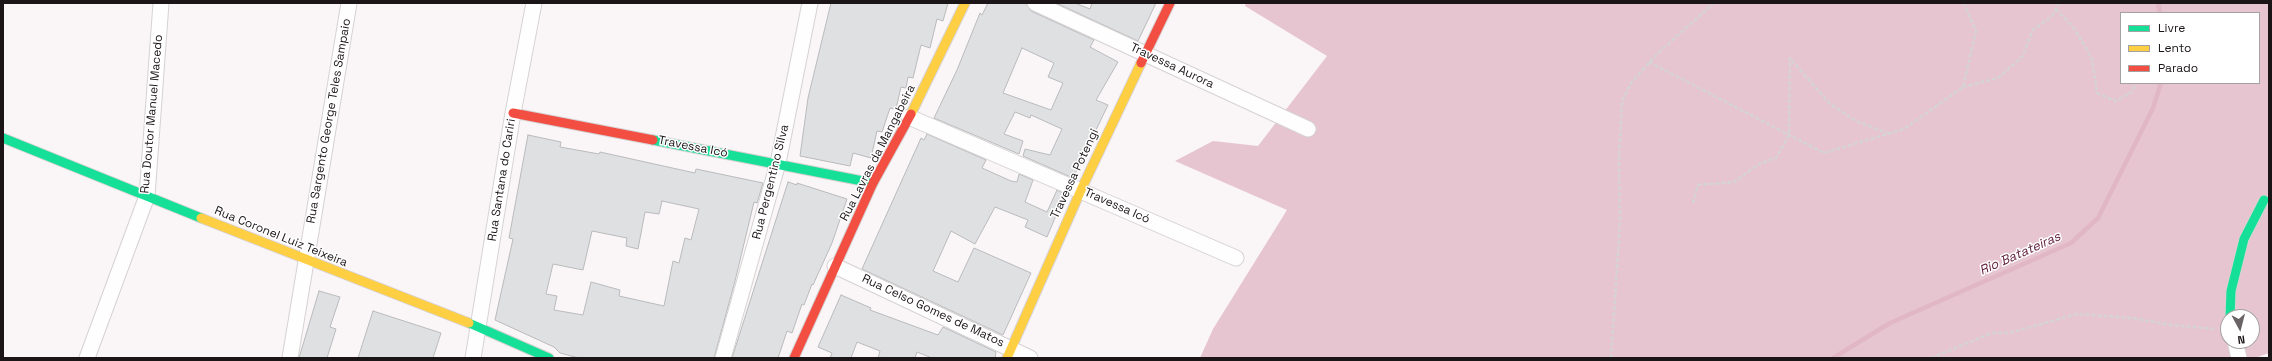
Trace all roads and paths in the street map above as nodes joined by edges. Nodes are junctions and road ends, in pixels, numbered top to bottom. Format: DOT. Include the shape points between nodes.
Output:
graph roads {
  1 [pos="161,3"];
  2 [pos="349,3"];
  3 [pos="534,3"];
  4 [pos="810,3"];
  5 [pos="964,3"];
  6 [pos="1035,3"];
  7 [pos="1170,3"];
  8 [pos="1714,3"];
  9 [pos="1964,3"];
  10 [pos="2059,3"];
  11 [pos="2056,9"];
  12 [pos="1145,53"];
  13 [pos="1649,62"];
  14 [pos="2135,84"];
  15 [pos="1963,88"];
  16 [pos="513,113"];
  17 [pos="909,117"];
  18 [pos="1308,129"];
  19 [pos="1888,134"];
  20 [pos="1789,135"];
  21 [pos="3,138"];
  22 [pos="778,163"];
  23 [pos="873,183"];
  24 [pos="1080,190"];
  25 [pos="147,196"];
  26 [pos="2264,200"];
  27 [pos="1693,204"];
  28 [pos="1236,258"];
  29 [pos="305,260"];
  30 [pos="835,266"];
  31 [pos="2230,309"];
  32 [pos="479,327"];
  33 [pos="2220,330"];
  34 [pos="1009,353"];
  35 [pos="86,358"];
  36 [pos="290,358"];
  37 [pos="473,358"];
  38 [pos="549,358"];
  39 [pos="723,358"];
  40 [pos="794,358"];
  41 [pos="1030,358"];
  42 [pos="1611,358"];
  43 [pos="1931,358"];
  1 -- 25 [label="street, Rua Doutor Manuel Macedo"];
  2 -- 29 [label="street, Rua Sargento George Teles Sampaio"];
  3 -- 16 [label="street, Rua Santana do Cariri"];
  4 -- 22 [label="street, Rua Pergentino Silva"];
  5 -- 17 [label="street, Rua Lavras da Mangabeira"];
  6 -- 12 [label="street, Travessa Aurora"];
  7 -- 12 [label="street, Travessa Potengi"];
  8 -- 13 [label="path"];
  9 -- 15 [label="path" via="1976,31"];
  10 -- 11 [label="path"];
  11 -- 14 [label="path" via="2074,28 2092,59 2097,93 2116,101 2133,91"];
  11 -- 15 [label="path" via="2052,16 2033,30 2022,57 1998,78"];
  12 -- 18 [label="street, Travessa Aurora"];
  12 -- 24 [label="street, Travessa Potengi"];
  13 -- 20 [label="path"];
  13 -- 42 [label="path" via="1631,83 1622,102 1619,158 1620,222"];
  15 -- 19 [label="path" via="1904,129"];
  16 -- 22 [label="street, Travessa Icó"];
  16 -- 32 [label="street, Rua Santana do Cariri"];
  17 -- 23 [label="street, Rua Lavras da Mangabeira"];
  17 -- 24 [label="street, Travessa Icó"];
  19 -- 20 [label="path" via="1824,153"];
  19 -- 20 [label="path" via="1856,121 1829,102 1790,58"];
  20 -- 27 [label="path" via="1776,158 1759,164 1734,182 1698,185"];
  21 -- 25 [label="street, Rua Coronel Luiz Teixeira"];
  22 -- 23 [label="street, Travessa Icó"];
  22 -- 39 [label="street, Rua Pergentino Silva"];
  23 -- 30 [label="street, Rua Lavras da Mangabeira"];
  24 -- 28 [label="street, Travessa Icó"];
  24 -- 34 [label="street, Travessa Potengi"];
  25 -- 29 [label="street, Rua Coronel Luiz Teixeira"];
  25 -- 35 [label="street, Rua Doutor Manuel Macedo"];
  26 -- 31 [label="street" via="2244,240 2236,265"];
  29 -- 32 [label="street, Rua Coronel Luiz Teixeira"];
  29 -- 36 [label="street, Rua Sargento George Teles Sampaio"];
  30 -- 34 [label="street, Rua Celso Gomes de Matos"];
  30 -- 40 [label="street, Rua Lavras da Mangabeira"];
  32 -- 37 [label="street, Rua Santana do Cariri"];
  32 -- 38 [label="street, Rua Coronel Luiz Teixeira"];
  33 -- 43 [label="path" via="2132,318 2077,314 2009,333 1992,333"];
  34 -- 41 [label="street, Rua Celso Gomes de Matos"];
}
